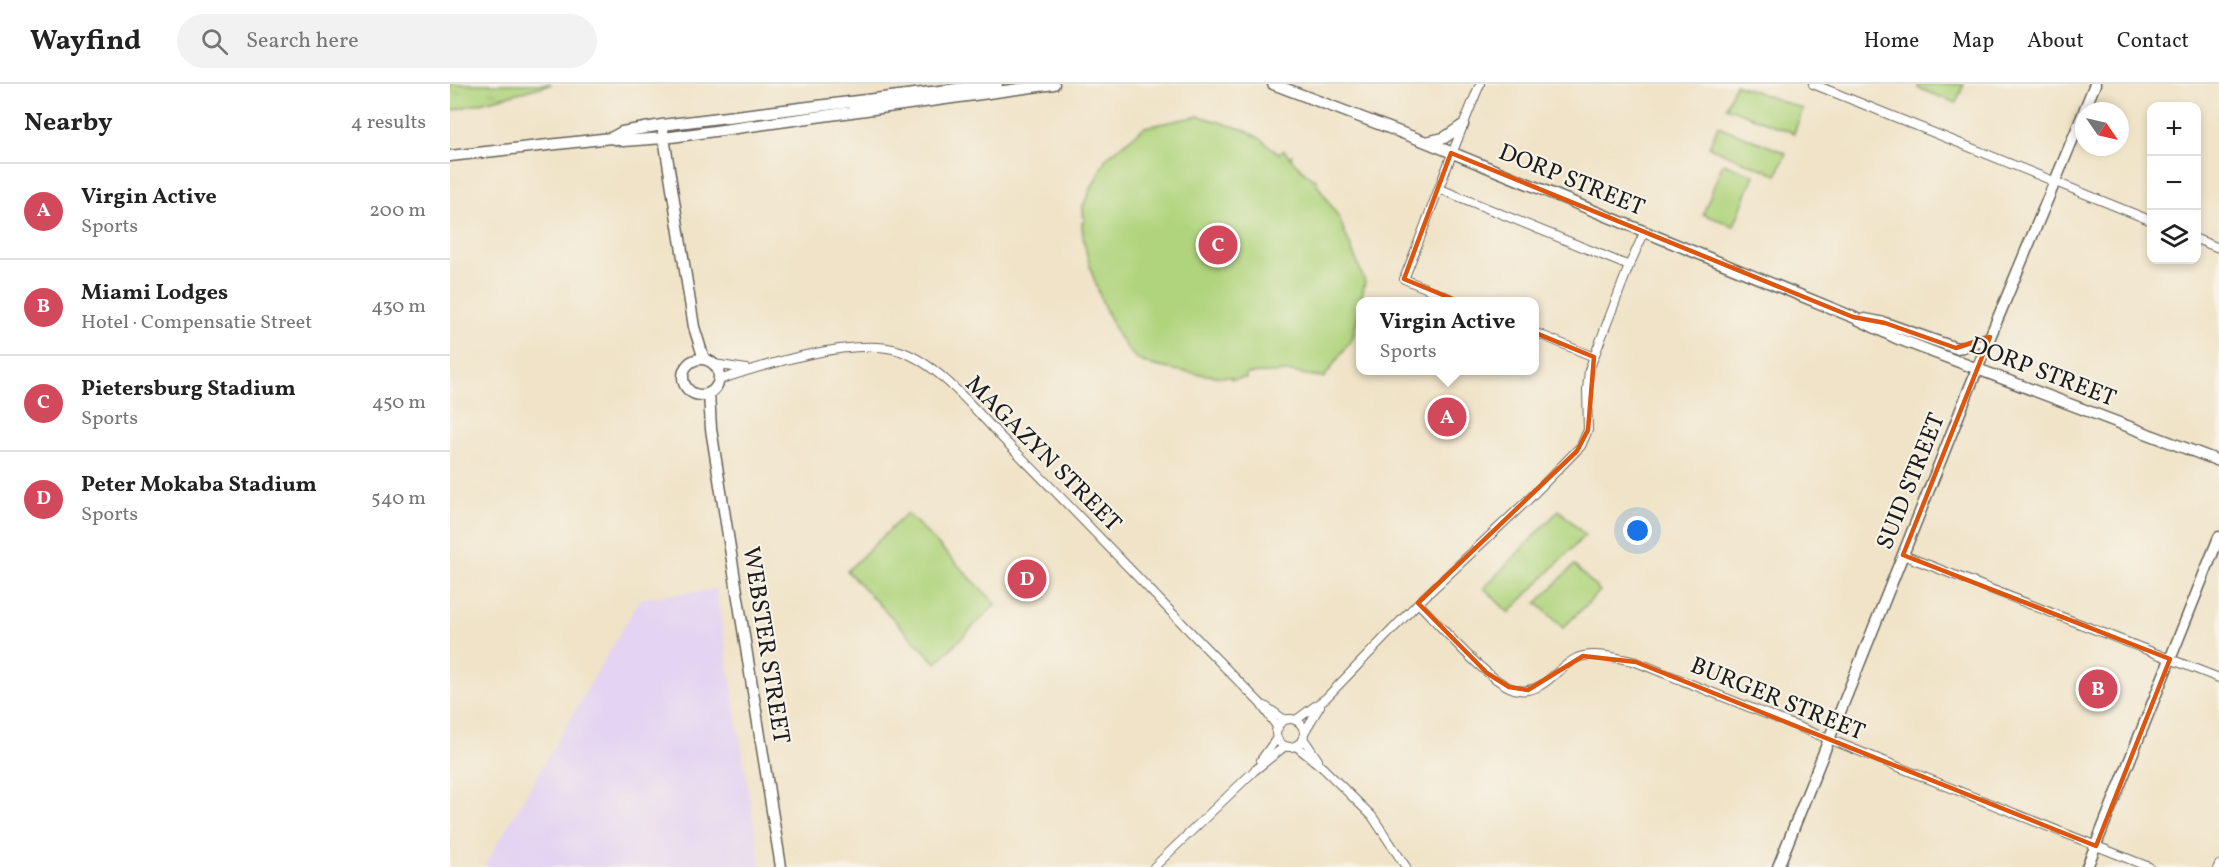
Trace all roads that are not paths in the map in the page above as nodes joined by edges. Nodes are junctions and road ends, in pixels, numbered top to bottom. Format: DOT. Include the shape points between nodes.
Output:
graph roads {
  1 [pos="997,84"];
  2 [pos="1054,84"];
  3 [pos="1274,84"];
  4 [pos="1480,84"];
  5 [pos="1813,84"];
  6 [pos="2095,84"];
  7 [pos="2088,102"];
  8 [pos="830,109"];
  9 [pos="662,125"];
  10 [pos="1464,125"];
  11 [pos="2075,134"];
  12 [pos="611,138"];
  13 [pos="664,138"];
  14 [pos="1426,142"];
  15 [pos="1451,153"];
  16 [pos="450,156"];
  17 [pos="2056,182"];
  18 [pos="1440,189"];
  19 [pos="2147,219"];
  20 [pos="1645,231"];
  21 [pos="2201,241"];
  22 [pos="2219,248"];
  23 [pos="1629,266"];
  24 [pos="1447,297"];
  25 [pos="1853,317"];
  26 [pos="1539,334"];
  27 [pos="1990,337"];
  28 [pos="1594,357"];
  29 [pos="704,362"];
  30 [pos="1977,369"];
  31 [pos="749,370"];
  32 [pos="719,380"];
  33 [pos="704,393"];
  34 [pos="2219,461"];
  35 [pos="2219,537"];
  36 [pos="1903,555"];
  37 [pos="1418,603"];
  38 [pos="2170,659"];
  39 [pos="2219,678"];
  40 [pos="1326,698"];
  41 [pos="1260,703"];
  42 [pos="1285,720"];
  43 [pos="1296,720"];
  44 [pos="1278,728"];
  45 [pos="1304,735"];
  46 [pos="1277,738"];
  47 [pos="1829,739"];
  48 [pos="1285,746"];
  49 [pos="1296,746"];
  50 [pos="1323,768"];
  51 [pos="1254,771"];
  52 [pos="2096,846"];
  53 [pos="1154,865"];
  54 [pos="781,867"];
  55 [pos="1406,867"];
  56 [pos="1778,867"];
  57 [pos="2087,867"];
  58 [pos="2149,867"];
  1 -- 8 [label="street"];
  2 -- 8 [label="street"];
  3 -- 14 [label="street, DORP STREET"];
  4 -- 10 [label="street"];
  5 -- 17 [label="street"];
  6 -- 7 [label="street, SUID STREET"];
  8 -- 9 [label="street"];
  8 -- 13 [label="street"];
  9 -- 12 [label="street" via="622,132"];
  9 -- 13 [label="street"];
  10 -- 14 [label="street" via="1444,138"];
  10 -- 15 [label="street"];
  11 -- 17 [label="street, SUID STREET"];
  12 -- 13 [label="street"];
  12 -- 16 [label="street"];
  13 -- 29 [label="street" via="694,327"];
  14 -- 15 [label="street, DORP STREET"];
  15 -- 18 [label="street"];
  15 -- 20 [label="street, DORP STREET"];
  17 -- 19 [label="street"];
  17 -- 27 [label="street, SUID STREET"];
  18 -- 23 [label="street"];
  18 -- 24 [label="street" via="1404,279"];
  20 -- 23 [label="street"];
  20 -- 25 [label="street, DORP STREET"];
  21 -- 22 [label="street"];
  23 -- 28 [label="street"];
  25 -- 27 [label="street, DORP STREET" via="1885,323 1956,348"];
  25 -- 30 [label="street, DORP STREET"];
  26 -- 28 [label="street"];
  27 -- 30 [label="street, SUID STREET"];
  28 -- 37 [label="street" via="1587,378 1588,430 1581,446"];
  29 -- 31 [label="street, MAGAZYN STREET"];
  29 -- 32 [label="street" via="717,369"];
  29 -- 33 [label="street" via="686,369 684,380 689,389"];
  30 -- 34 [label="street, DORP STREET"];
  30 -- 36 [label="street, SUID STREET"];
  31 -- 32 [label="street, MAGAZYN STREET"];
  31 -- 41 [label="street, MAGAZYN STREET" via="855,346 900,351 924,364 1071,506"];
  32 -- 33 [label="street" via="714,389"];
  33 -- 54 [label="street, WEBSTER STREET"];
  35 -- 38 [label="street"];
  36 -- 38 [label="street"];
  36 -- 47 [label="street, SUID STREET"];
  37 -- 40 [label="street"];
  37 -- 47 [label="street, BURGER STREET" via="1487,673 1518,690 1539,686 1575,659 1590,655 1618,658"];
  38 -- 39 [label="street"];
  38 -- 52 [label="street"];
  40 -- 43 [label="street"];
  40 -- 45 [label="street"];
  41 -- 42 [label="street, MAGAZYN STREET"];
  41 -- 44 [label="street, MAGAZYN STREET"];
  42 -- 43 [label="street"];
  42 -- 44 [label="street"];
  43 -- 45 [label="street"];
  44 -- 46 [label="street"];
  45 -- 49 [label="street"];
  45 -- 50 [label="street"];
  46 -- 48 [label="street"];
  46 -- 51 [label="street"];
  47 -- 52 [label="street, BURGER STREET"];
  47 -- 56 [label="street, SUID STREET"];
  48 -- 49 [label="street"];
  48 -- 51 [label="street"];
  49 -- 50 [label="street"];
  50 -- 55 [label="street" via="1372,816"];
  51 -- 53 [label="street"];
  52 -- 57 [label="street"];
  52 -- 58 [label="street, BURGER STREET"];
}
